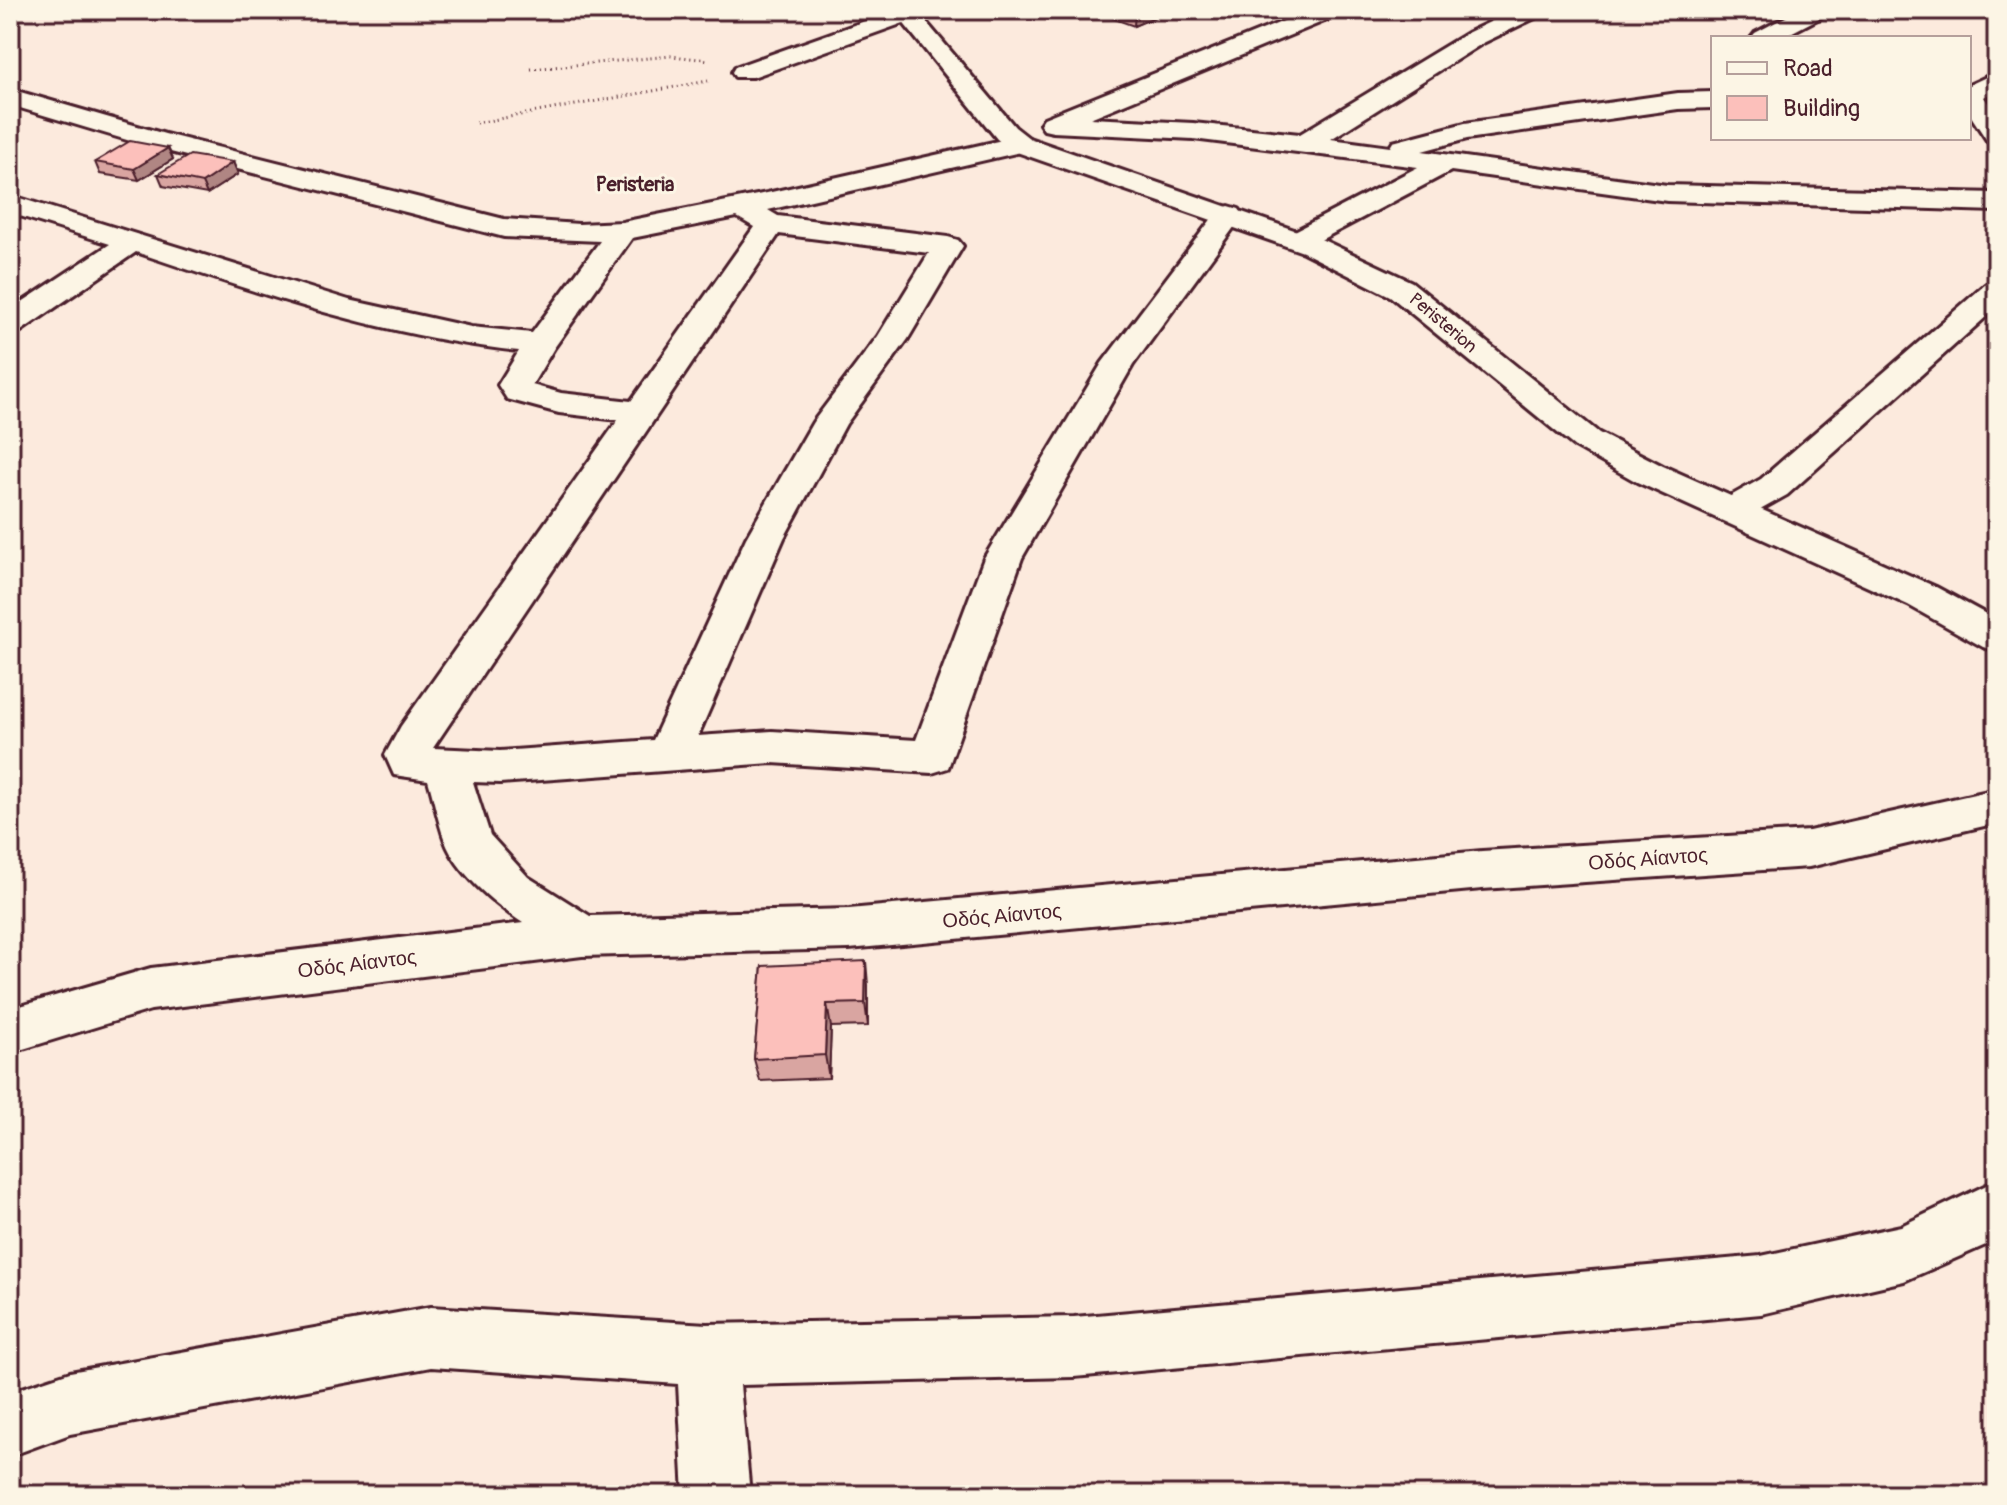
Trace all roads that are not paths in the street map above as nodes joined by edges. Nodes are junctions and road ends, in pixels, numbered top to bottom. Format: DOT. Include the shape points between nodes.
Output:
graph roads {
  1 [pos="1331,10"];
  2 [pos="1533,10"];
  3 [pos="1817,10"];
  4 [pos="909,11"];
  5 [pos="1767,36"];
  6 [pos="744,72"];
  7 [pos="1997,79"];
  8 [pos="1997,93"];
  9 [pos="1971,94"];
  10 [pos="1971,95"];
  11 [pos="10,97"];
  12 [pos="1971,97"];
  13 [pos="1711,100"];
  14 [pos="1053,124"];
  15 [pos="1997,136"];
  16 [pos="1013,139"];
  17 [pos="1305,143"];
  18 [pos="1385,152"];
  19 [pos="1450,161"];
  20 [pos="1997,202"];
  21 [pos="10,204"];
  22 [pos="756,215"];
  23 [pos="1229,215"];
  24 [pos="622,231"];
  25 [pos="1299,240"];
  26 [pos="132,242"];
  27 [pos="1997,291"];
  28 [pos="10,324"];
  29 [pos="540,344"];
  30 [pos="640,412"];
  31 [pos="1731,511"];
  32 [pos="1997,637"];
  33 [pos="668,754"];
  34 [pos="446,766"];
  35 [pos="1997,806"];
  36 [pos="582,936"];
  37 [pos="10,1031"];
  38 [pos="1997,1207"];
  39 [pos="707,1355"];
  40 [pos="10,1424"];
  41 [pos="717,1495"];
  1 -- 14 [label="street"];
  2 -- 17 [label="street" via="1475,38"];
  3 -- 5 [label="street"];
  4 -- 6 [label="street"];
  4 -- 16 [label="street"];
  7 -- 9 [label="street"];
  8 -- 10 [label="street"];
  11 -- 24 [label="street" via="156,140 504,228"];
  12 -- 15 [label="street"];
  13 -- 18 [label="street" via="1465,131"];
  14 -- 16 [label="street"];
  14 -- 17 [label="street"];
  16 -- 22 [label="street"];
  16 -- 23 [label="street, Peristerion"];
  17 -- 18 [label="street"];
  18 -- 19 [label="street"];
  19 -- 20 [label="street" via="1667,193"];
  19 -- 25 [label="street"];
  21 -- 26 [label="street"];
  22 -- 24 [label="street"];
  22 -- 30 [label="street"];
  22 -- 33 [label="street" via="948,246 892,339 830,422 765,538"];
  23 -- 25 [label="street, Peristerion"];
  23 -- 33 [label="street" via="1118,363 1003,558 932,757 772,747"];
  24 -- 29 [label="street"];
  25 -- 31 [label="street, Peristerion" via="1401,289 1587,440"];
  26 -- 28 [label="street"];
  26 -- 29 [label="street" via="302,299 457,336"];
  27 -- 31 [label="street" via="1774,487"];
  29 -- 30 [label="street" via="515,385 519,392 559,403"];
  30 -- 34 [label="street" via="407,755 410,763"];
  31 -- 32 [label="street, Peristerion" via="1922,596"];
  33 -- 34 [label="street"];
  34 -- 36 [label="street" via="469,843 511,890"];
  35 -- 36 [label="street, Οδός Αίαντος" via="1809,849 1482,870 849,929"];
  36 -- 37 [label="street, Οδός Αίαντος" via="151,989"];
  38 -- 39 [label="street" via="1904,1253 1761,1285 1074,1347"];
  39 -- 40 [label="street" via="431,1337 70,1403"];
  39 -- 41 [label="street"];
}
